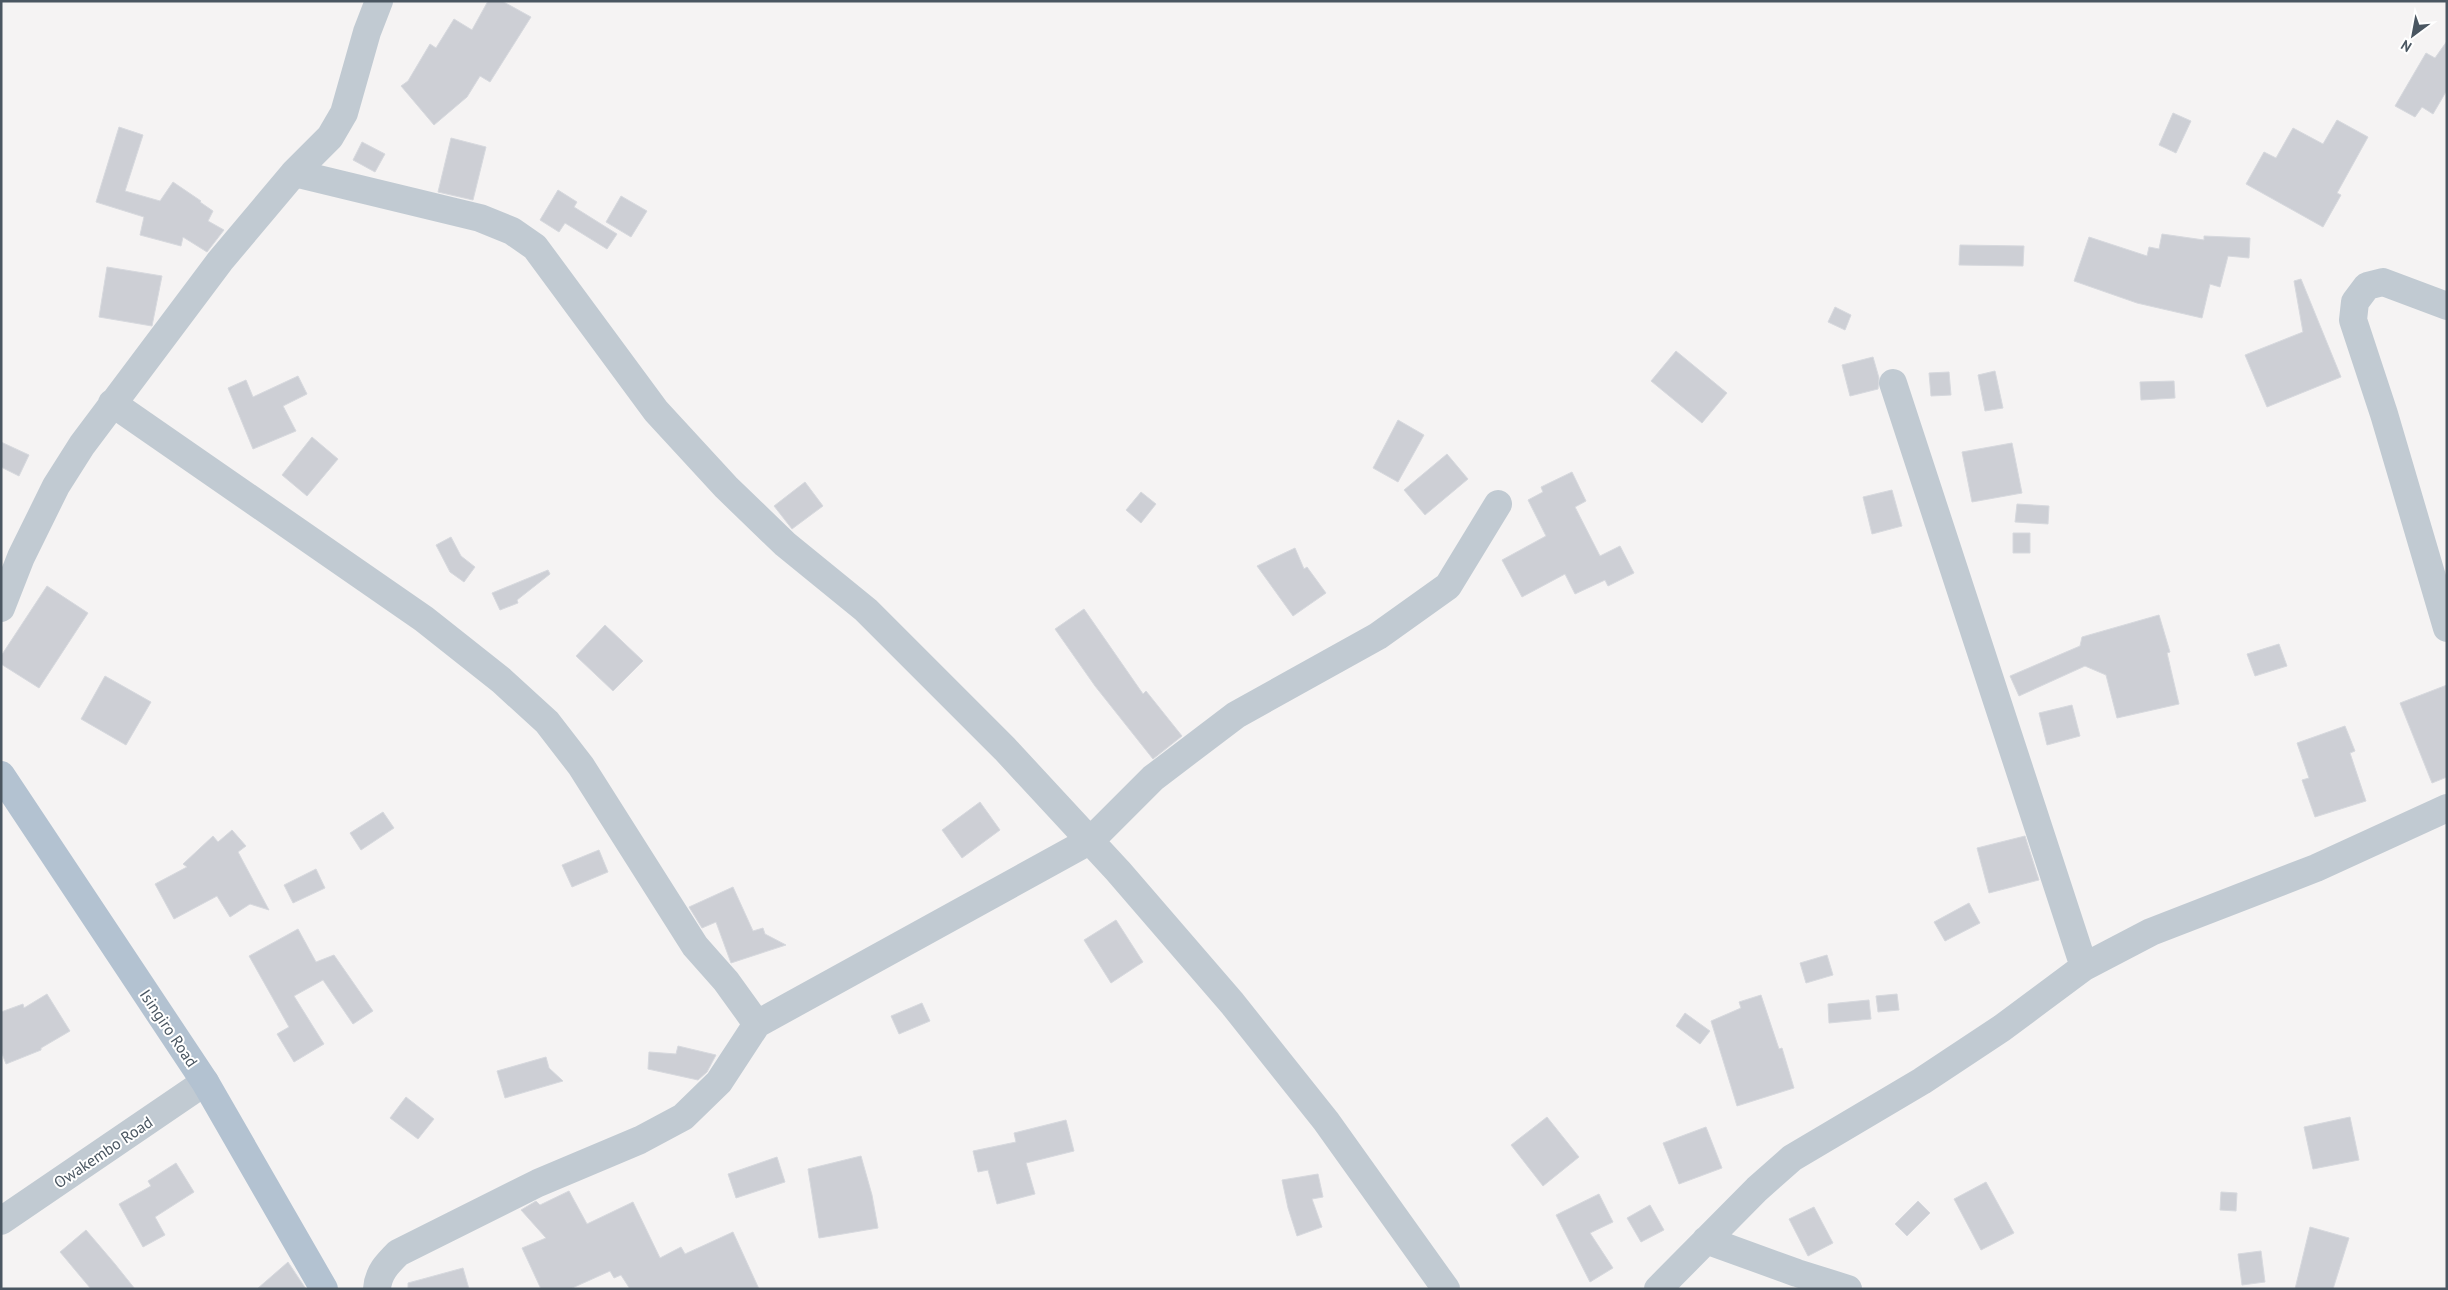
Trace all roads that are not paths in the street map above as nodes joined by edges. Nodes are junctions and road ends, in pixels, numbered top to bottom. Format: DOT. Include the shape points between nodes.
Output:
graph roads {
  1 [pos="379,1"];
  2 [pos="294,173"];
  3 [pos="2447,306"];
  4 [pos="1894,383"];
  5 [pos="112,403"];
  6 [pos="1498,504"];
  7 [pos="1,608"];
  8 [pos="2447,628"];
  9 [pos="1,775"];
  10 [pos="2447,808"];
  11 [pos="1091,840"];
  12 [pos="2084,967"];
  13 [pos="757,1024"];
  14 [pos="205,1082"];
  15 [pos="1,1221"];
  16 [pos="1706,1240"];
  17 [pos="324,1289"];
  18 [pos="377,1289"];
  19 [pos="1446,1289"];
  20 [pos="1658,1289"];
  21 [pos="1848,1289"];
  1 -- 2 [label="street" via="344,113 330,137"];
  2 -- 5 [label="street" via="220,261"];
  2 -- 11 [label="street" via="480,218 512,231 535,247 656,411 726,487 785,544 866,610 1006,749"];
  3 -- 8 [label="street" via="2383,282 2367,286 2355,302 2353,320 2382,406"];
  4 -- 12 [label="street"];
  5 -- 7 [label="street" via="56,486 20,556"];
  5 -- 13 [label="street" via="424,620 501,680 546,722 581,766 695,946"];
  6 -- 11 [label="street" via="1448,586 1378,636 1236,715 1153,778"];
  9 -- 14 [label="main road, Isingiro Road"];
  10 -- 12 [label="street" via="2316,868 2151,932"];
  11 -- 13 [label="street"];
  11 -- 19 [label="street" via="1232,1002 1308,1099"];
  12 -- 16 [label="street" via="2002,1028 1922,1081 1792,1158"];
  13 -- 18 [label="street" via="719,1082 683,1117 640,1140 538,1183 398,1253 386,1264 378,1278"];
  14 -- 15 [label="street, Owakembo Road"];
  14 -- 17 [label="main road, Isingiro Road"];
  16 -- 20 [label="street"];
  16 -- 21 [label="street"];
}
